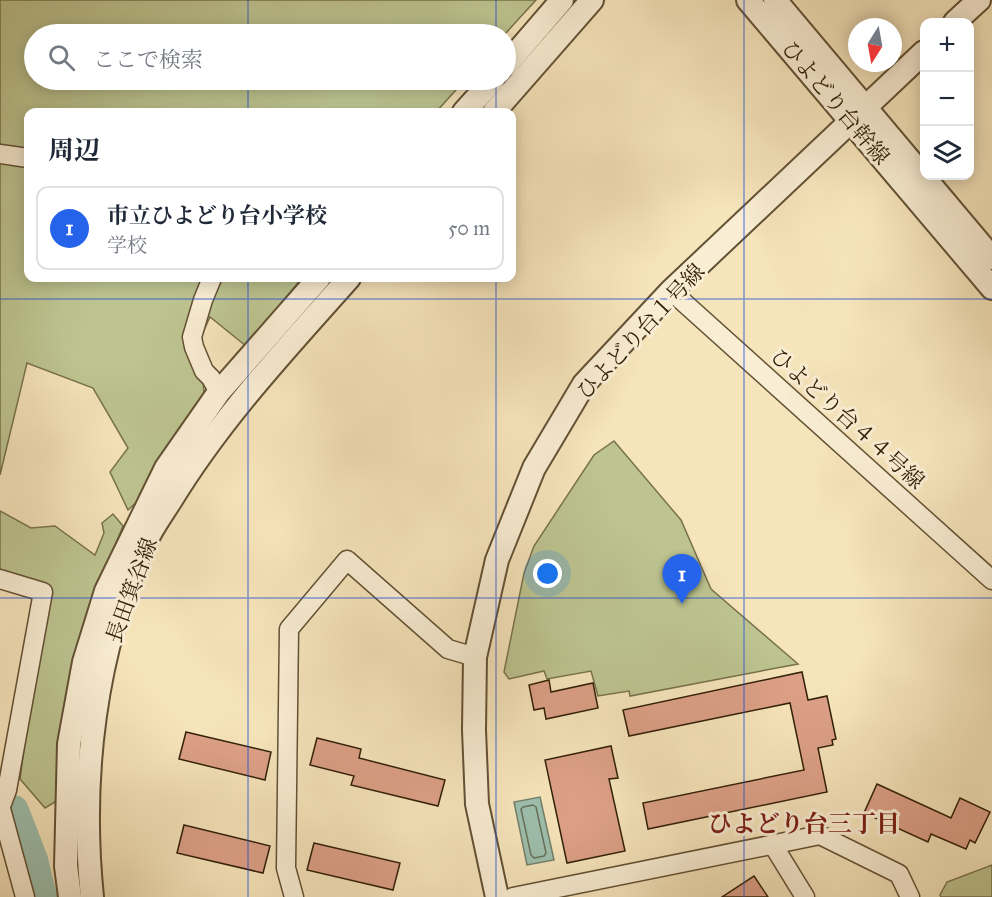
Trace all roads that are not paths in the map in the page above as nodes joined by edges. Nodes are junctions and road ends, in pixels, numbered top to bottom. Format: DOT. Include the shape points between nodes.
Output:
graph roads {
  1 [pos="562,0"];
  2 [pos="592,0"];
  3 [pos="748,0"];
  4 [pos="775,0"];
  5 [pos="979,0"];
  6 [pos="959,18"];
  7 [pos="516,53"];
  8 [pos="920,56"];
  9 [pos="516,87"];
  10 [pos="484,90"];
  11 [pos="513,90"];
  12 [pos="468,108"];
  13 [pos="498,108"];
  14 [pos="859,115"];
  15 [pos="0,154"];
  16 [pos="24,158"];
  17 [pos="992,258"];
  18 [pos="210,282"];
  19 [pos="315,282"];
  20 [pos="345,282"];
  21 [pos="992,288"];
  22 [pos="671,291"];
  23 [pos="219,392"];
  24 [pos="0,579"];
  25 [pos="992,580"];
  26 [pos="475,657"];
  27 [pos="0,806"];
  28 [pos="773,845"];
  29 [pos="25,897"];
  30 [pos="70,897"];
  31 [pos="92,897"];
  32 [pos="294,897"];
  33 [pos="497,897"];
  34 [pos="513,897"];
  35 [pos="806,897"];
  36 [pos="910,897"];
  1 -- 7 [label="street"];
  2 -- 9 [label="street"];
  3 -- 14 [label="street, ひよどり台幹線"];
  4 -- 14 [label="street, ひよどり台幹線"];
  5 -- 6 [label="street"];
  8 -- 14 [label="street, ひよどり台１号線"];
  10 -- 12 [label="street"];
  11 -- 13 [label="street"];
  14 -- 17 [label="street, ひよどり台幹線"];
  14 -- 21 [label="street, ひよどり台幹線"];
  14 -- 22 [label="street, ひよどり台１号線"];
  15 -- 16 [label="street"];
  18 -- 23 [label="street" via="192,337 204,371"];
  19 -- 23 [label="street, 長田箕谷線"];
  20 -- 31 [label="street, 長田箕谷線" via="230,413 146,542 124,597 104,667 90,747"];
  22 -- 25 [label="street, ひよどり台４４号線"];
  22 -- 26 [label="street, ひよどり台１号線" via="585,384 534,468 497,560"];
  23 -- 30 [label="street, 長田箕谷線" via="166,468 132,534 106,591 84,663 69,744 66,866"];
  24 -- 27 [label="street" via="43,592 7,790"];
  26 -- 32 [label="street" via="448,649 347,560 289,629 286,868"];
  26 -- 33 [label="street, ひよどり台１号線" via="477,804"];
  27 -- 29 [label="street"];
  28 -- 34 [label="street"];
  28 -- 35 [label="street"];
  28 -- 36 [label="street" via="820,835 899,874"];
}
